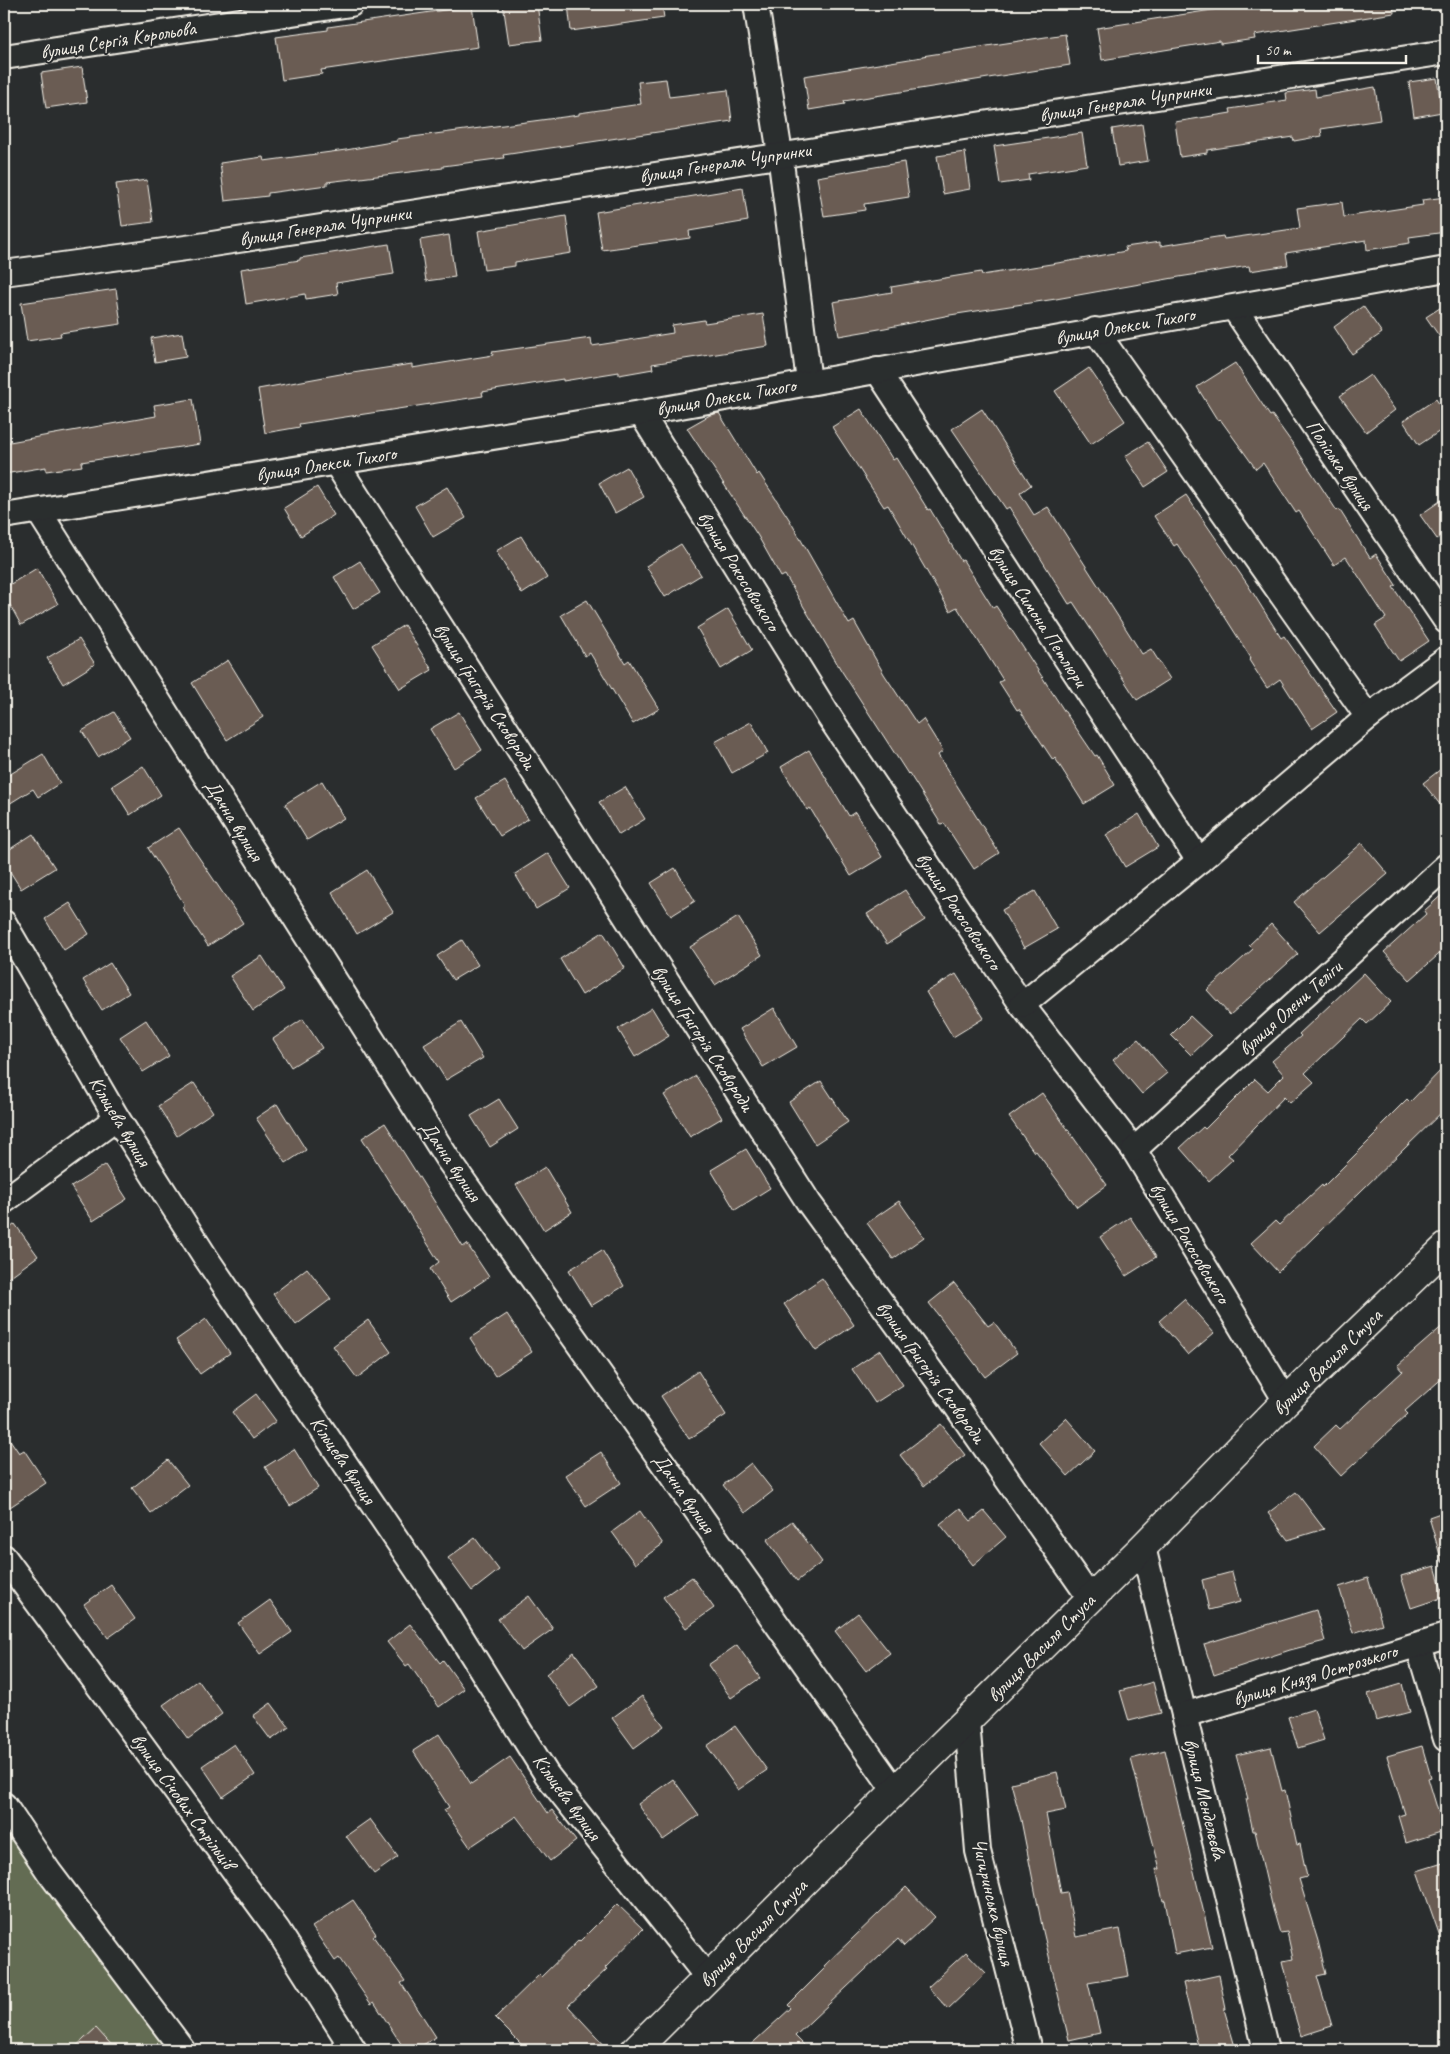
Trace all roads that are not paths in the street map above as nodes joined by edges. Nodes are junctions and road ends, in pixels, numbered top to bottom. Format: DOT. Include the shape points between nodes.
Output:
graph roads {
  1 [pos="351,4"];
  2 [pos="756,4"];
  3 [pos="1446,52"];
  4 [pos="4,57"];
  5 [pos="780,154"];
  6 [pos="1446,269"];
  7 [pos="4,273"];
  8 [pos="1234,308"];
  9 [pos="1095,330"];
  10 [pos="876,370"];
  11 [pos="809,382"];
  12 [pos="641,413"];
  13 [pos="336,463"];
  14 [pos="39,512"];
  15 [pos="4,516"];
  16 [pos="1446,621"];
  17 [pos="1446,659"];
  18 [pos="1368,717"];
  19 [pos="1199,861"];
  20 [pos="1446,866"];
  21 [pos="4,923"];
  22 [pos="1022,1004"];
  23 [pos="116,1118"];
  24 [pos="1134,1150"];
  25 [pos="4,1201"];
  26 [pos="1446,1247"];
  27 [pos="1286,1402"];
  28 [pos="1143,1547"];
  29 [pos="4,1557"];
  30 [pos="1090,1598"];
  31 [pos="1446,1636"];
  32 [pos="1418,1645"];
  33 [pos="1184,1715"];
  34 [pos="967,1721"];
  35 [pos="1446,1738"];
  36 [pos="895,1791"];
  37 [pos="4,1805"];
  38 [pos="708,1978"];
  39 [pos="183,2050"];
  40 [pos="354,2050"];
  41 [pos="635,2050"];
  42 [pos="1029,2050"];
  43 [pos="1266,2050"];
  1 -- 4 [label="street, вулиця Сергія Корольова"];
  2 -- 5 [label="street"];
  3 -- 5 [label="street, вулиця Генерала Чупринки"];
  5 -- 7 [label="street, вулиця Генерала Чупринки" via="193,247"];
  5 -- 11 [label="street"];
  6 -- 8 [label="street, вулиця Олекси Тихого"];
  8 -- 9 [label="street, вулиця Олекси Тихого"];
  8 -- 16 [label="street, Поліська вулиця"];
  9 -- 10 [label="street, вулиця Олекси Тихого"];
  9 -- 18 [label="street"];
  10 -- 11 [label="street, вулиця Олекси Тихого"];
  10 -- 19 [label="street, вулиця Симона Петлюри"];
  11 -- 12 [label="street, вулиця Олекси Тихого"];
  12 -- 13 [label="street, вулиця Олекси Тихого"];
  12 -- 22 [label="street, вулиця Рокосовського" via="828,715"];
  13 -- 14 [label="street, вулиця Олекси Тихого"];
  13 -- 30 [label="street, вулиця Григорія Сковороди" via="809,1203"];
  14 -- 15 [label="street, вулиця Олекси Тихого"];
  14 -- 36 [label="street, Дачна вулиця" via="447,1158"];
  17 -- 18 [label="street"];
  18 -- 19 [label="street"];
  19 -- 22 [label="street"];
  20 -- 24 [label="street, вулиця Олени Теліги"];
  21 -- 23 [label="street, Кільцева вулиця"];
  22 -- 24 [label="street, вулиця Рокосовського"];
  23 -- 25 [label="street"];
  23 -- 38 [label="street, Кільцева вулиця" via="206,1258 445,1611 547,1774"];
  24 -- 27 [label="street, вулиця Рокосовського"];
  26 -- 27 [label="street, вулиця Василя Стуса"];
  27 -- 28 [label="street, вулиця Василя Стуса"];
  28 -- 30 [label="street, вулиця Василя Стуса"];
  28 -- 33 [label="street, вулиця Менделєєва"];
  29 -- 40 [label="street, вулиця Січових Стрільців" via="277,1929"];
  30 -- 34 [label="street, вулиця Василя Стуса"];
  31 -- 32 [label="street, вулиця Князя Острозького"];
  32 -- 33 [label="street, вулиця Князя Острозького"];
  32 -- 35 [label="street"];
  33 -- 43 [label="street, вулиця Менделєєва"];
  34 -- 36 [label="street, вулиця Василя Стуса"];
  34 -- 42 [label="street, Чигиринська вулиця" via="978,1850"];
  36 -- 38 [label="street, вулиця Василя Стуса"];
  37 -- 39 [label="street" via="49,1872"];
  38 -- 41 [label="street, вулиця Василя Стуса"];
}
